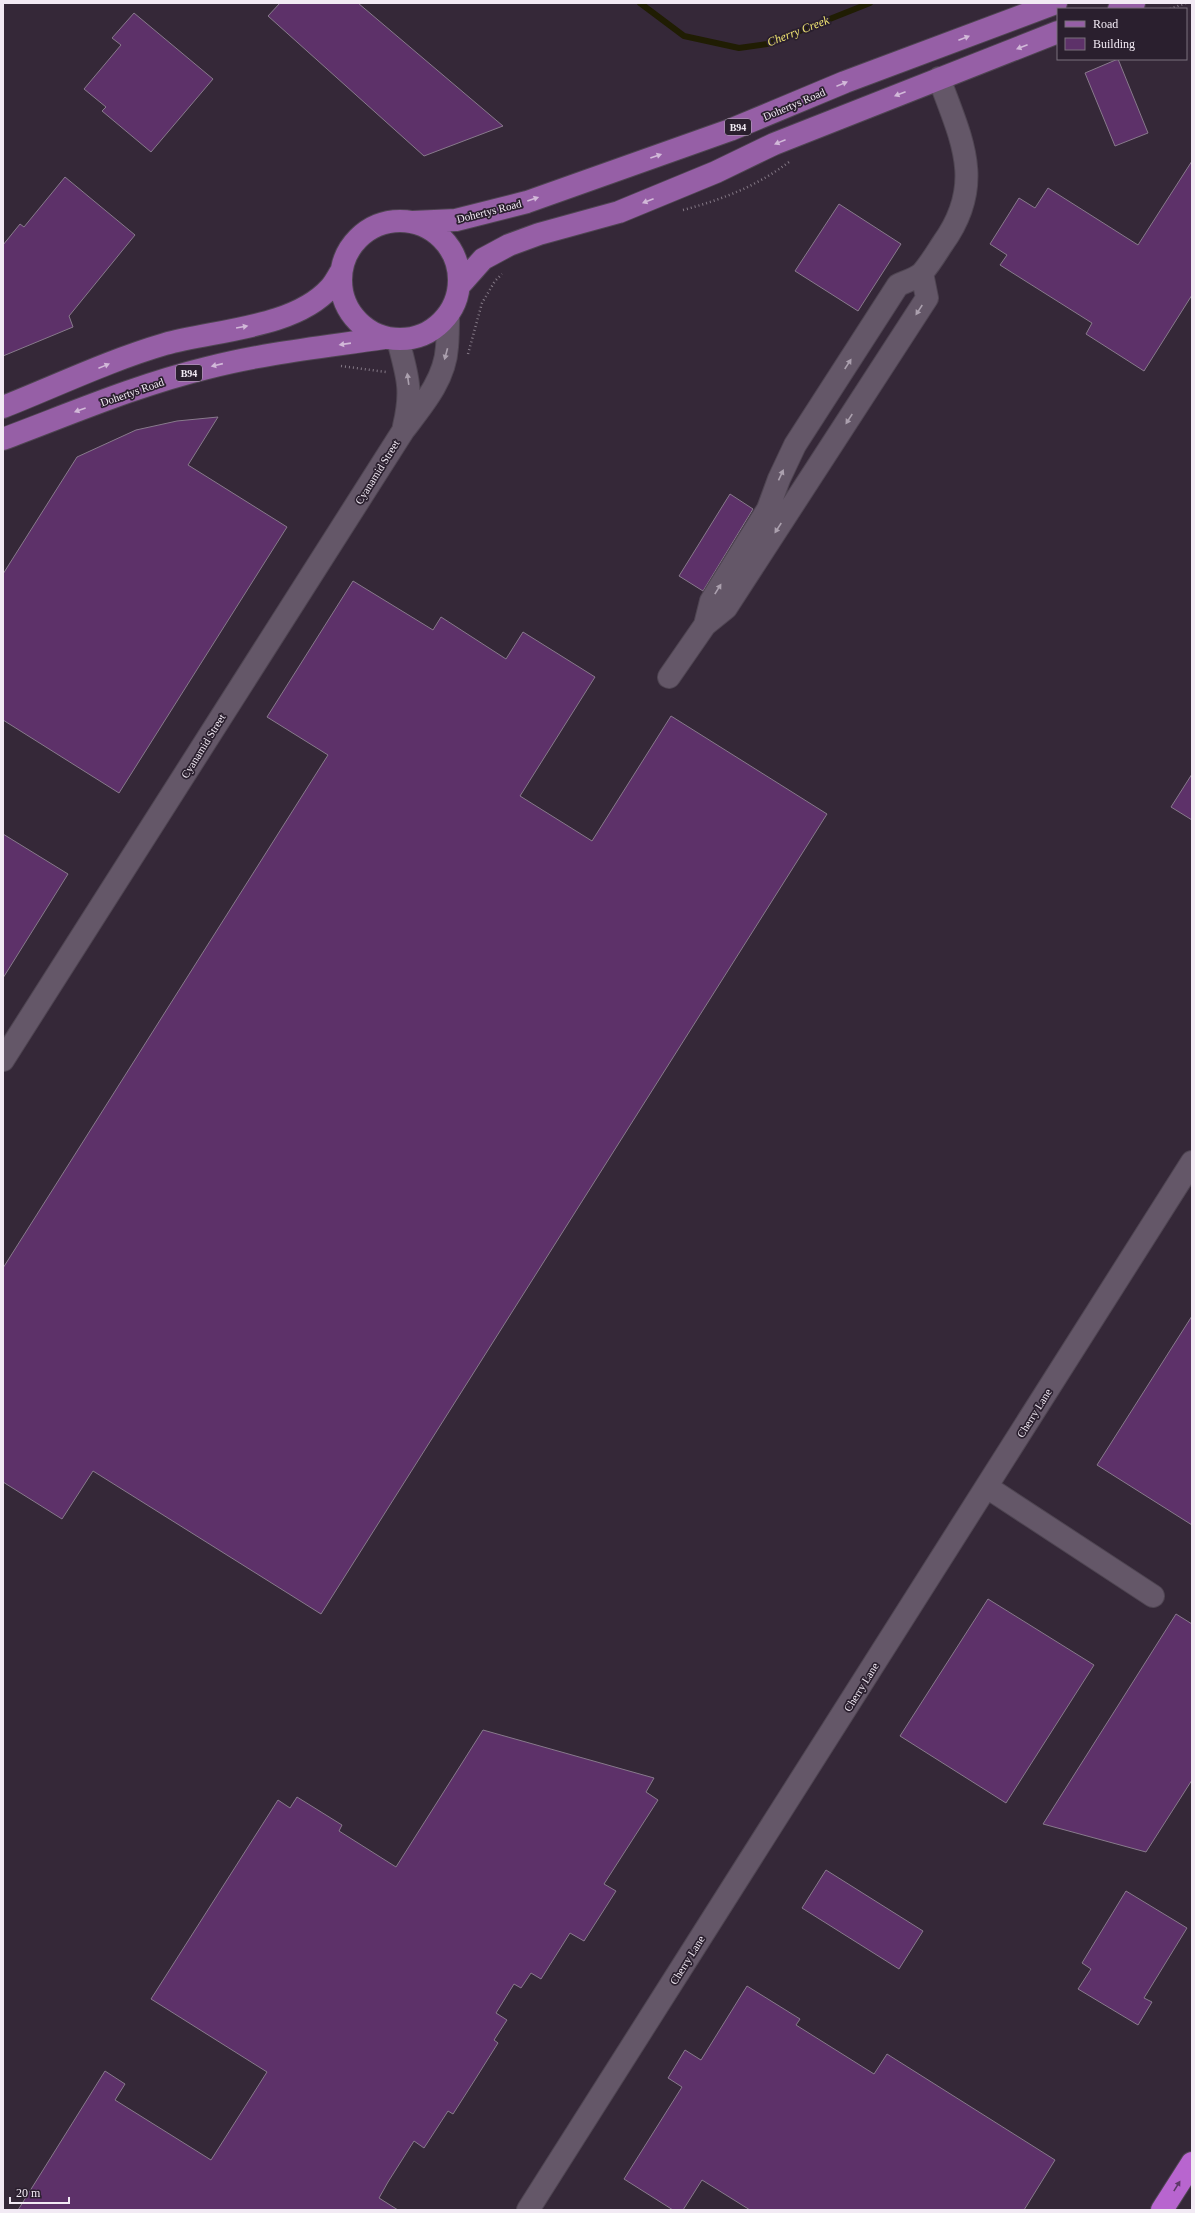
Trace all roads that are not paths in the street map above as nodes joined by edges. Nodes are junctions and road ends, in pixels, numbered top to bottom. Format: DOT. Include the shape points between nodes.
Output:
graph roads {
  1 [pos="1056,3"];
  2 [pos="1134,3"];
  3 [pos="1121,8"];
  4 [pos="1057,32"];
  5 [pos="939,78"];
  6 [pos="413,222"];
  7 [pos="922,273"];
  8 [pos="340,274"];
  9 [pos="459,286"];
  10 [pos="448,315"];
  11 [pos="391,339"];
  12 [pos="3,407"];
  13 [pos="403,431"];
  14 [pos="3,438"];
  15 [pos="705,625"];
  16 [pos="669,677"];
  17 [pos="3,1060"];
  18 [pos="1192,1162"];
  19 [pos="987,1487"];
  20 [pos="1153,1596"];
  21 [pos="1192,2163"];
  22 [pos="528,2210"];
  23 [pos="1162,2210"];
  6 -- 1 [label="main road, Dohertys Road / B94, one-way" via="456,220 527,202 730,130 845,82"];
  2 -- 3 [label="main road"];
  4 -- 5 [label="main road, B94, one-way"];
  5 -- 7 [label="street" via="964,145 966,188 963,208 952,231"];
  5 -- 9 [label="main road, B94, one-way" via="774,144 716,172 619,212 509,245 483,259"];
  6 -- 8 [label="main road, B94" via="396,221 380,224 365,232 347,252"];
  6 -- 9 [label="main road" via="429,228 443,239 453,253 458,269"];
  15 -- 7 [label="street, one-way" via="711,601 768,509 795,445 898,285"];
  7 -- 15 [label="street, one-way" via="927,298 726,608"];
  8 -- 11 [label="main road" via="340,290 352,316 368,331"];
  12 -- 8 [label="main road, B94, one-way" via="164,344 265,323 301,310 330,289"];
  9 -- 10 [label="main road, B94" via="456,302"];
  10 -- 11 [label="main road, B94" via="435,329 417,337"];
  10 -- 13 [label="street, Cyanamid Street, one-way" via="447,348 441,372 430,394"];
  13 -- 11 [label="street, Cyanamid Street, one-way" via="410,404 409,387"];
  11 -- 14 [label="main road, Dohertys Road / B94, one-way" via="252,357 205,368"];
  13 -- 17 [label="street, Cyanamid Street"];
  15 -- 16 [label="street"];
  18 -- 19 [label="street, Cherry Lane"];
  19 -- 20 [label="street"];
  19 -- 22 [label="street, Cherry Lane"];
  23 -- 21 [label="highway, one-way"];
}
